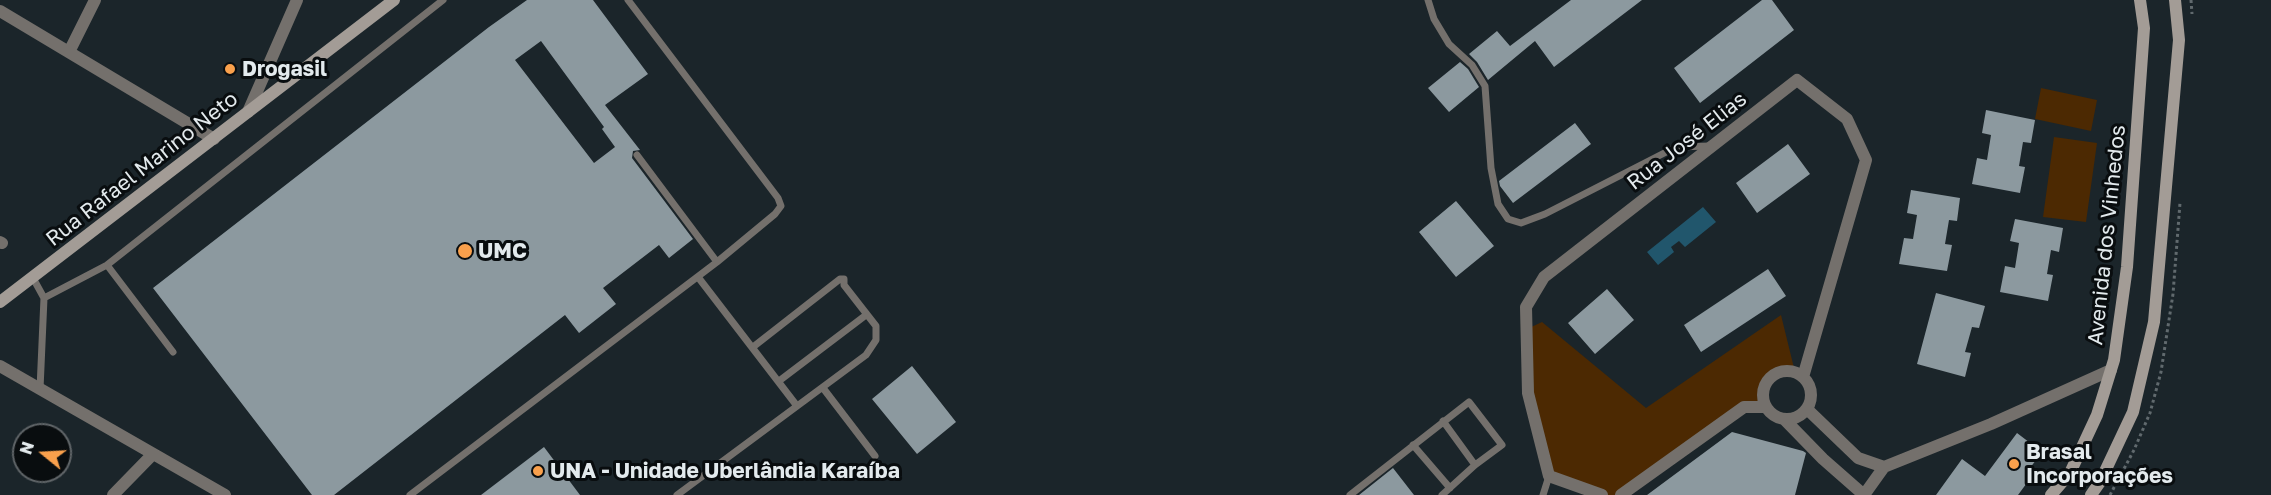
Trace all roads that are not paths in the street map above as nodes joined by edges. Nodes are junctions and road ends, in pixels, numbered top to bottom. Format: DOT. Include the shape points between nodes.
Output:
graph roads {
  1 [pos="95,0"];
  2 [pos="297,0"];
  3 [pos="394,0"];
  4 [pos="443,0"];
  5 [pos="628,0"];
  6 [pos="1428,0"];
  7 [pos="2140,0"];
  8 [pos="2175,0"];
  9 [pos="0,11"];
  10 [pos="69,52"];
  11 [pos="248,112"];
  12 [pos="214,139"];
  13 [pos="1712,146"];
  14 [pos="637,155"];
  15 [pos="717,262"];
  16 [pos="107,265"];
  17 [pos="698,277"];
  18 [pos="33,278"];
  19 [pos="44,298"];
  20 [pos="0,302"];
  21 [pos="866,315"];
  22 [pos="753,347"];
  23 [pos="173,352"];
  24 [pos="0,366"];
  25 [pos="2111,370"];
  26 [pos="1803,376"];
  27 [pos="779,381"];
  28 [pos="823,388"];
  29 [pos="40,389"];
  30 [pos="797,406"];
  31 [pos="1766,407"];
  32 [pos="1807,409"];
  33 [pos="1784,419"];
  34 [pos="1443,421"];
  35 [pos="1413,445"];
  36 [pos="152,455"];
  37 [pos="875,456"];
  38 [pos="1475,465"];
  39 [pos="1884,467"];
  40 [pos="1549,476"];
  41 [pos="1450,489"];
  42 [pos="1579,491"];
  43 [pos="113,495"];
  44 [pos="225,495"];
  45 [pos="411,495"];
  46 [pos="677,495"];
  47 [pos="1350,495"];
  48 [pos="1442,495"];
  49 [pos="1543,495"];
  50 [pos="1602,495"];
  51 [pos="1621,495"];
  52 [pos="1864,495"];
  53 [pos="2051,495"];
  54 [pos="2091,495"];
  1 -- 10 [label="street"];
  2 -- 11 [label="street"];
  3 -- 11 [label="main road, Rua Rafael Marino Neto"];
  4 -- 16 [label="lane"];
  5 -- 15 [label="lane" via="781,206"];
  6 -- 13 [label="lane" via="1449,44 1472,65 1485,86 1494,184 1498,204 1508,219 1521,223 1545,214 1676,147"];
  7 -- 25 [label="main road, Avenida dos Vinhedos" via="2144,28 2127,267"];
  8 -- 54 [label="main road" via="2179,40 2154,322 2133,412"];
  9 -- 10 [label="street"];
  10 -- 12 [label="street"];
  11 -- 12 [label="main road, Rua Rafael Marino Neto"];
  12 -- 18 [label="main road, Rua Rafael Marino Neto"];
  13 -- 26 [label="street, Rua José Elias" via="1797,80 1847,119 1866,160"];
  13 -- 40 [label="street, Rua José Elias" via="1544,277 1526,307 1528,393"];
  14 -- 15 [label="lane"];
  15 -- 17 [label="lane"];
  16 -- 19 [label="lane"];
  16 -- 23 [label="lane"];
  17 -- 22 [label="lane"];
  17 -- 45 [label="lane"];
  18 -- 19 [label="lane"];
  18 -- 20 [label="main road, Rua Rafael Marino Neto"];
  19 -- 29 [label="lane"];
  21 -- 22 [label="lane" via="844,285 844,279 840,279"];
  21 -- 27 [label="lane"];
  21 -- 28 [label="lane" via="876,326 876,340 866,355"];
  22 -- 27 [label="lane"];
  24 -- 29 [label="street"];
  25 -- 39 [label="street"];
  25 -- 53 [label="main road, Avenida dos Vinhedos" via="2097,415 2070,473"];
  26 -- 31 [label="street" via="1787,371 1772,376 1763,390"];
  26 -- 32 [label="street" via="1811,397"];
  27 -- 30 [label="lane"];
  28 -- 30 [label="lane"];
  28 -- 37 [label="lane"];
  29 -- 36 [label="street"];
  30 -- 46 [label="lane"];
  31 -- 33 [label="street"];
  31 -- 51 [label="street" via="1744,407"];
  32 -- 33 [label="street" via="1799,416"];
  32 -- 39 [label="street" via="1858,458"];
  33 -- 52 [label="street"];
  34 -- 35 [label="lane"];
  34 -- 38 [label="lane"];
  34 -- 38 [label="lane" via="1469,402 1502,445"];
  35 -- 41 [label="lane"];
  35 -- 47 [label="lane"];
  36 -- 43 [label="street"];
  36 -- 44 [label="street"];
  38 -- 41 [label="lane"];
  39 -- 52 [label="street"];
  40 -- 42 [label="street"];
  40 -- 49 [label="lane"];
  41 -- 48 [label="lane"];
  42 -- 50 [label="street"];
}
